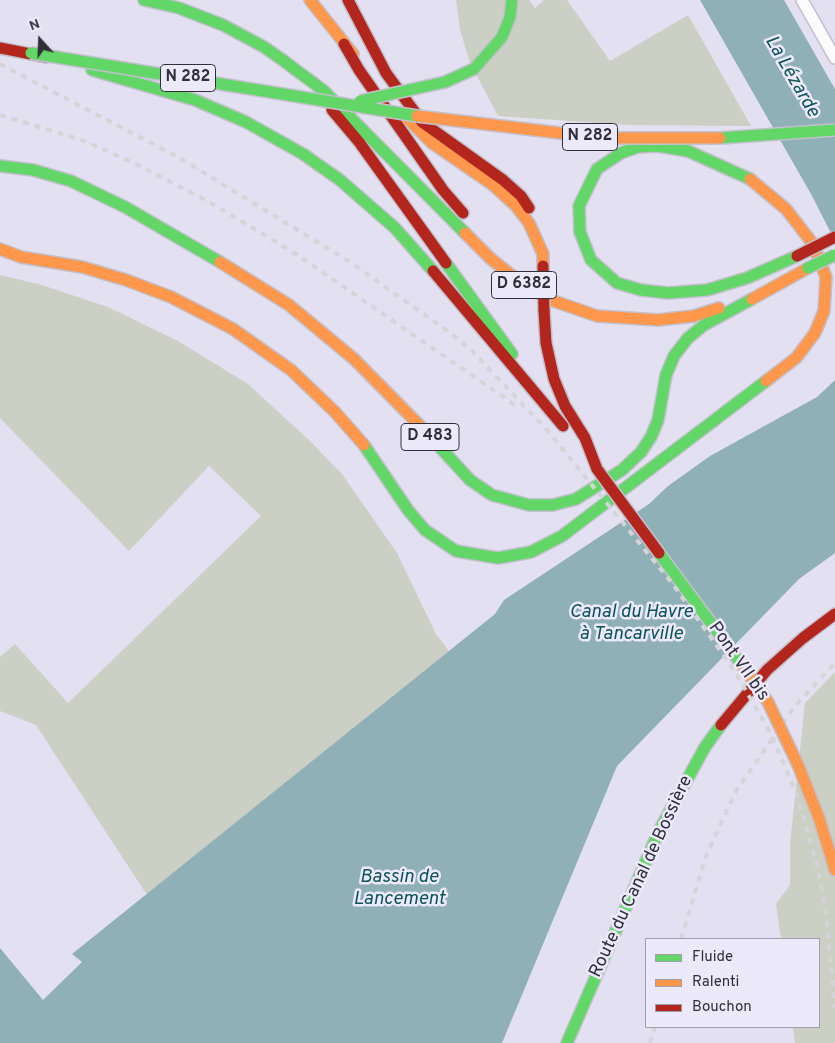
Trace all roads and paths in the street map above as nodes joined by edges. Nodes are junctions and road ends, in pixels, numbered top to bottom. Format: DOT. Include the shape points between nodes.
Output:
graph roads {
  1 [pos="144,0"];
  2 [pos="310,0"];
  3 [pos="348,0"];
  4 [pos="512,0"];
  5 [pos="802,0"];
  6 [pos="344,44"];
  7 [pos="0,48"];
  8 [pos="31,53"];
  9 [pos="835,58"];
  10 [pos="305,78"];
  11 [pos="346,104"];
  12 [pos="835,130"];
  13 [pos="0,166"];
  14 [pos="835,237"];
  15 [pos="0,249"];
  16 [pos="543,254"];
  17 [pos="835,255"];
  18 [pos="797,256"];
  19 [pos="808,268"];
  20 [pos="563,426"];
  21 [pos="597,469"];
  22 [pos="835,614"];
  23 [pos="835,870"];
  24 [pos="567,1043"];
  1 -- 10 [label="main road, D 6382" via="178,8 223,25 264,47"];
  2 -- 6 [label="main road, D 6382"];
  3 -- 16 [label="main road" via="386,73 422,122 521,196 536,224"];
  4 -- 11 [label="main road, bridge" via="510,18 502,37 474,69 445,82"];
  5 -- 9 [label="street"];
  6 -- 16 [label="main road" via="415,128 493,185 516,206 529,224"];
  6 -- 18 [label="main road, D 6382" via="443,190 486,240 525,273 569,298 624,310 663,310 694,305 724,295"];
  7 -- 8 [label="main road, N 282"];
  8 -- 11 [label="main road, N 282, bridge"];
  8 -- 20 [label="main road, bridge" via="195,100 276,137 340,180 395,228 420,255"];
  10 -- 19 [label="main road, D 6382" via="324,91 366,131 490,258 548,300 597,316 658,320 694,316 722,307"];
  10 -- 20 [label="main road" via="358,142 462,282"];
  11 -- 12 [label="main road, N 282, bridge" via="488,126 602,138 705,139"];
  13 -- 19 [label="main road, D 483" via="33,170 71,181 124,207 290,305 354,359 470,480 492,495 529,505 553,505 576,498 622,470 651,437 670,365 688,338 704,325"];
  14 -- 18 [label="main road, D 6382, bridge"];
  15 -- 18 [label="main road" via="21,257 82,267 126,280 170,296 233,329 291,370 335,412 369,451 425,530 456,550 498,558 542,548 586,518 796,358 815,333 824,311 826,277 816,248 786,208 751,179 688,152 658,146 638,147 621,153 597,169 586,186 580,206 580,232 592,260 617,283 668,293 707,290 747,278"];
  16 -- 21 [label="main road, bridge" via="546,343 554,379 565,406 585,438"];
  17 -- 19 [label="main road, D 6382, bridge"];
  20 -- 21 [label="main road"];
  21 -- 23 [label="main road, Pont VII bis, bridge" via="768,702 798,765"];
  22 -- 24 [label="main road, Route du Canal de Bossière" via="767,670 732,708 705,747 659,831"];
}
